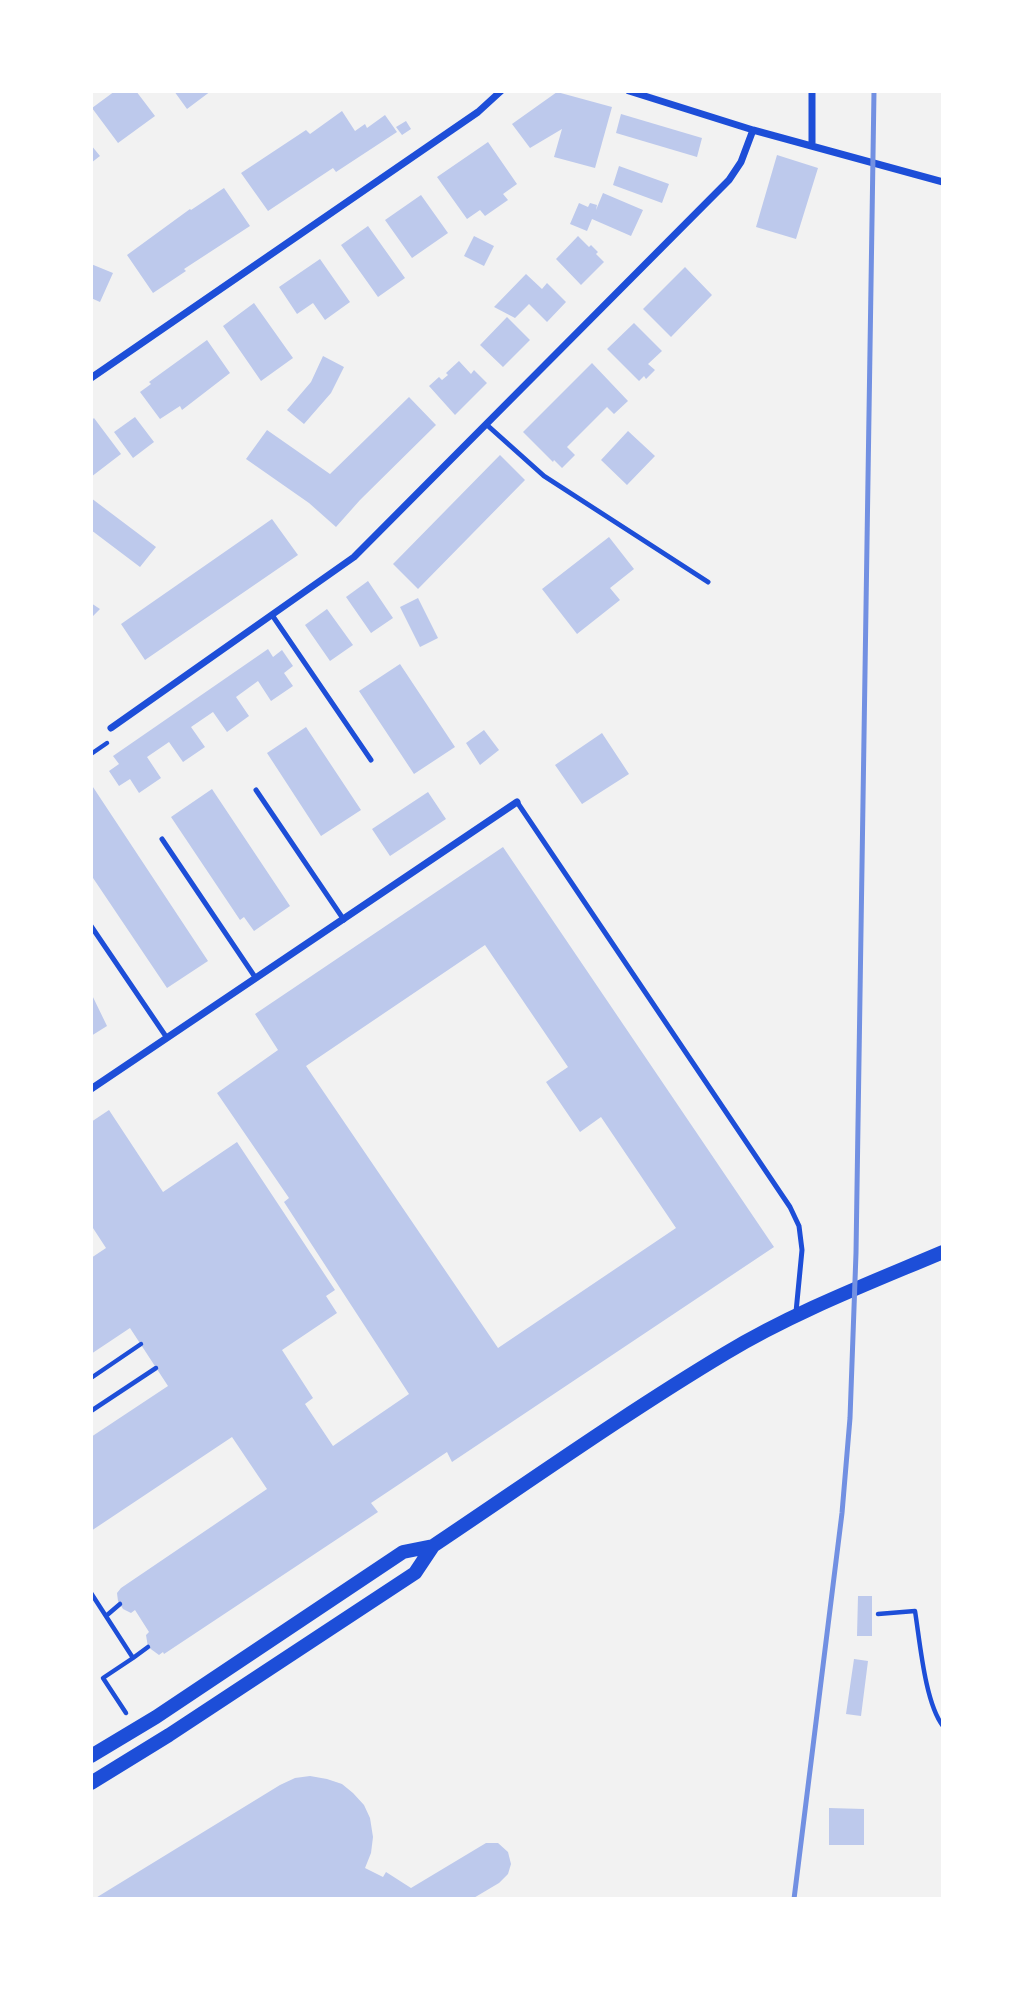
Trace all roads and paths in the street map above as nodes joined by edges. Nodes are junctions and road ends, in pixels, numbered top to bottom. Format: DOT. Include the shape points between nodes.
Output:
graph roads {
  1 [pos="501,91"];
  2 [pos="629,91"];
  3 [pos="812,91"];
  4 [pos="753,130"];
  5 [pos="812,146"];
  6 [pos="943,182"];
  7 [pos="91,378"];
  8 [pos="487,425"];
  9 [pos="708,582"];
  10 [pos="272,615"];
  11 [pos="111,728"];
  12 [pos="371,760"];
  13 [pos="256,790"];
  14 [pos="517,802"];
  15 [pos="162,839"];
  16 [pos="344,920"];
  17 [pos="91,926"];
  18 [pos="255,977"];
  19 [pos="167,1038"];
  20 [pos="91,1089"];
  21 [pos="943,1252"];
  22 [pos="796,1317"];
  23 [pos="141,1344"];
  24 [pos="156,1368"];
  25 [pos="91,1378"];
  26 [pos="91,1411"];
  27 [pos="433,1546"];
  28 [pos="91,1594"];
  29 [pos="120,1604"];
  30 [pos="878,1614"];
  31 [pos="106,1616"];
  32 [pos="148,1647"];
  33 [pos="133,1658"];
  34 [pos="943,1726"];
  35 [pos="136,1729"];
  36 [pos="91,1756"];
  37 [pos="91,1783"];
  1 -- 7 [label="street" via="478,112"];
  2 -- 4 [label="street"];
  3 -- 5 [label="street"];
  4 -- 5 [label="street"];
  4 -- 8 [label="street" via="729,180"];
  5 -- 6 [label="street"];
  8 -- 9 [label="lane" via="544,476"];
  8 -- 10 [label="street" via="354,557"];
  10 -- 11 [label="street"];
  10 -- 12 [label="lane"];
  13 -- 16 [label="lane"];
  14 -- 16 [label="street"];
  14 -- 22 [label="lane" via="790,1207 799,1226 802,1250"];
  15 -- 18 [label="lane"];
  16 -- 18 [label="street"];
  17 -- 19 [label="lane"];
  18 -- 19 [label="street"];
  19 -- 20 [label="street"];
  21 -- 22 [label="main road"];
  22 -- 27 [label="main road" via="726,1353"];
  23 -- 25 [label="path"];
  24 -- 26 [label="path"];
  27 -- 35 [label="main road" via="403,1552"];
  27 -- 37 [label="main road" via="415,1573"];
  28 -- 31 [label="path"];
  29 -- 31 [label="path"];
  30 -- 34 [label="path" via="915,1611 931,1703"];
  31 -- 33 [label="path"];
  32 -- 33 [label="path"];
  33 -- 35 [label="path" via="103,1678"];
  35 -- 36 [label="main road"];
}
